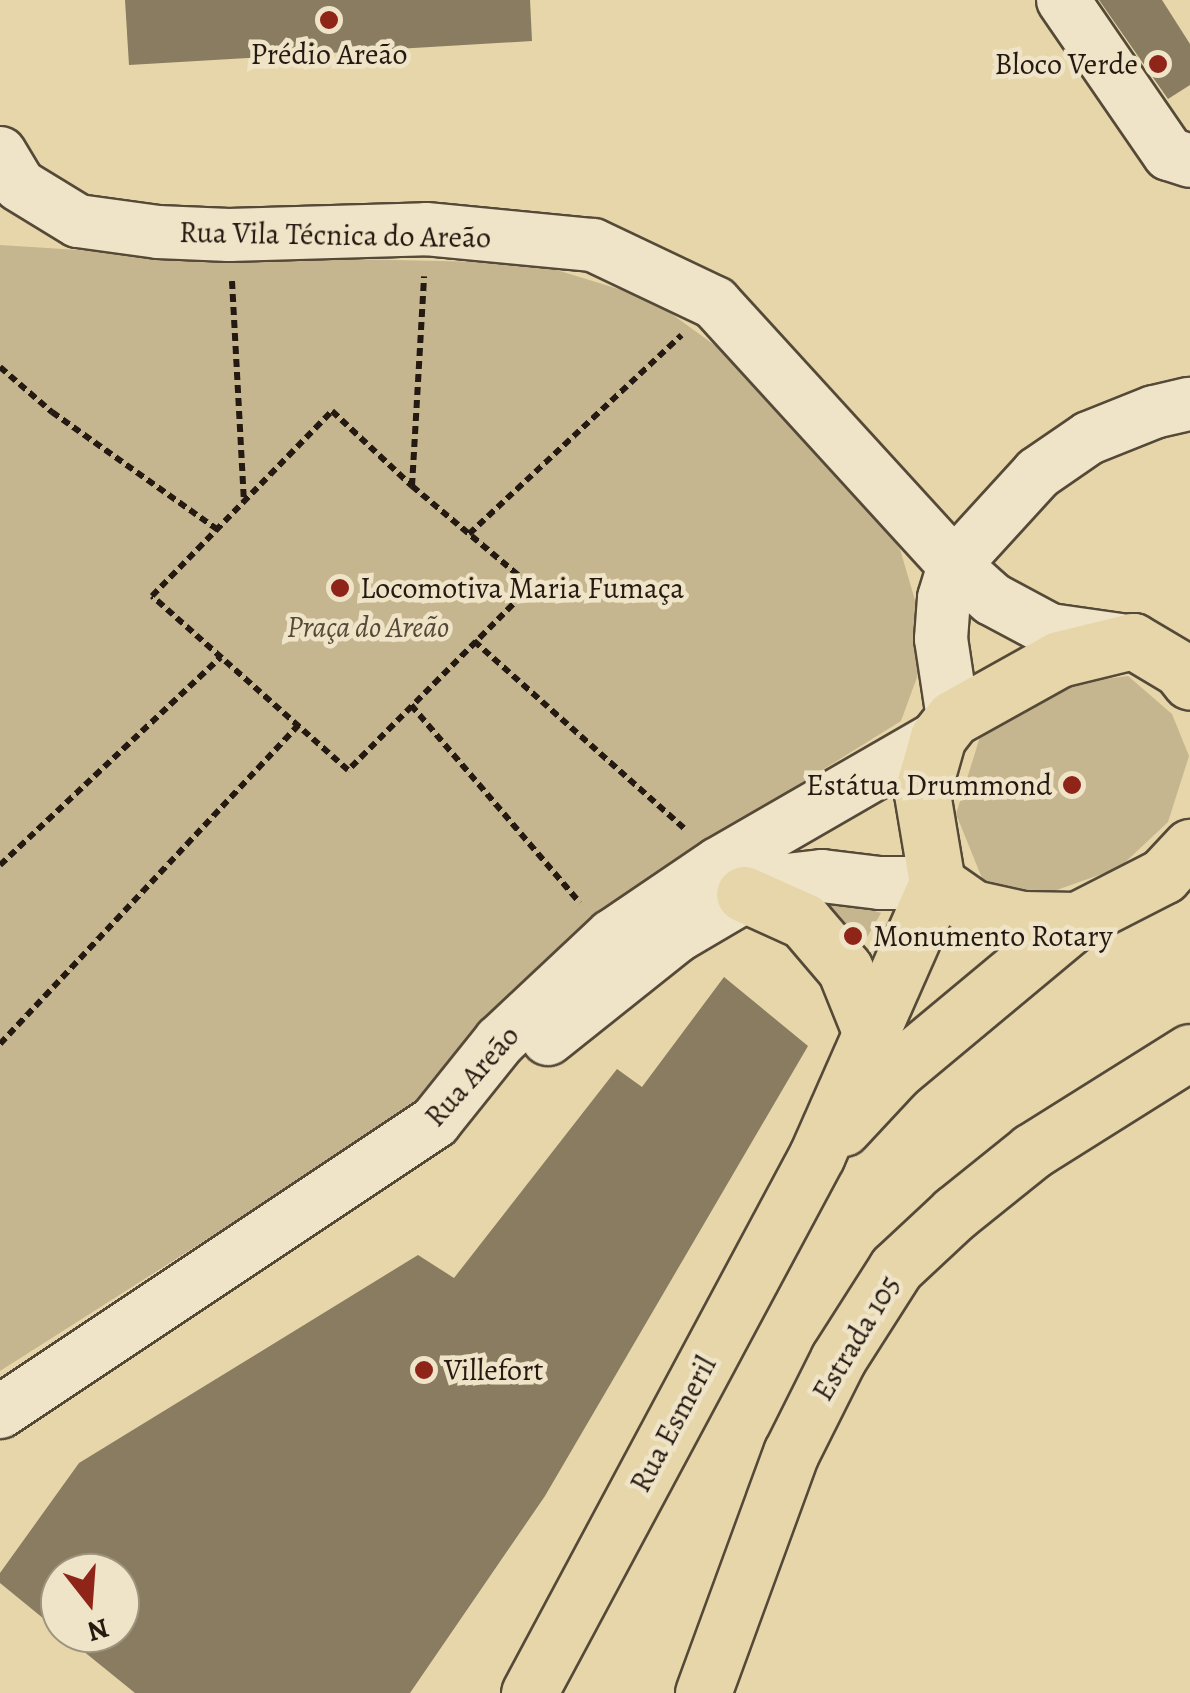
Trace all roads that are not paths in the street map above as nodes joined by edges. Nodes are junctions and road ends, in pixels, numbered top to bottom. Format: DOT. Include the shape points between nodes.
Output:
graph roads {
  1 [pos="1063,0"];
  2 [pos="0,153"];
  3 [pos="1190,161"];
  4 [pos="1190,404"];
  5 [pos="954,565"];
  6 [pos="1190,629"];
  7 [pos="1134,642"];
  8 [pos="1190,682"];
  9 [pos="946,727"];
  10 [pos="1190,847"];
  11 [pos="731,879"];
  12 [pos="937,883"];
  13 [pos="1077,920"];
  14 [pos="870,1031"];
  15 [pos="1190,1052"];
  16 [pos="817,1155"];
  17 [pos="0,1412"];
  18 [pos="0,1437"];
  19 [pos="529,1693"];
  20 [pos="703,1693"];
  1 -- 3 [label="street" via="1169,154"];
  2 -- 5 [label="street, Rua Vila Técnica do Areão" via="19,185 78,221 229,235 426,230 593,246 715,303"];
  4 -- 5 [label="street" via="1089,438 1038,473"];
  5 -- 7 [label="street, Rua Vila Técnica do Areão" via="992,599 1050,630"];
  5 -- 9 [label="street" via="941,639"];
  6 -- 7 [label="main road"];
  7 -- 8 [label="main road"];
  7 -- 9 [label="main road" via="1059,658"];
  9 -- 11 [label="street, Rua Areão"];
  9 -- 12 [label="main road" via="922,793"];
  10 -- 13 [label="main road" via="1163,876"];
  11 -- 12 [label="street"];
  11 -- 14 [label="main road" via="804,921 845,969"];
  11 -- 17 [label="street, Rua Areão" via="612,936 500,1042 435,1122"];
  11 -- 18 [label="street, Rua Areão" via="677,936 541,1045 456,1141"];
  12 -- 13 [label="main road" via="973,908 1023,919"];
  12 -- 14 [label="main road"];
  13 -- 16 [label="main road" via="896,1071"];
  14 -- 16 [label="main road"];
  15 -- 20 [label="main road, Estrada 105" via="1032,1151 896,1268 838,1359 791,1453"];
  16 -- 19 [label="main road, Rua Esmeril"];
}
